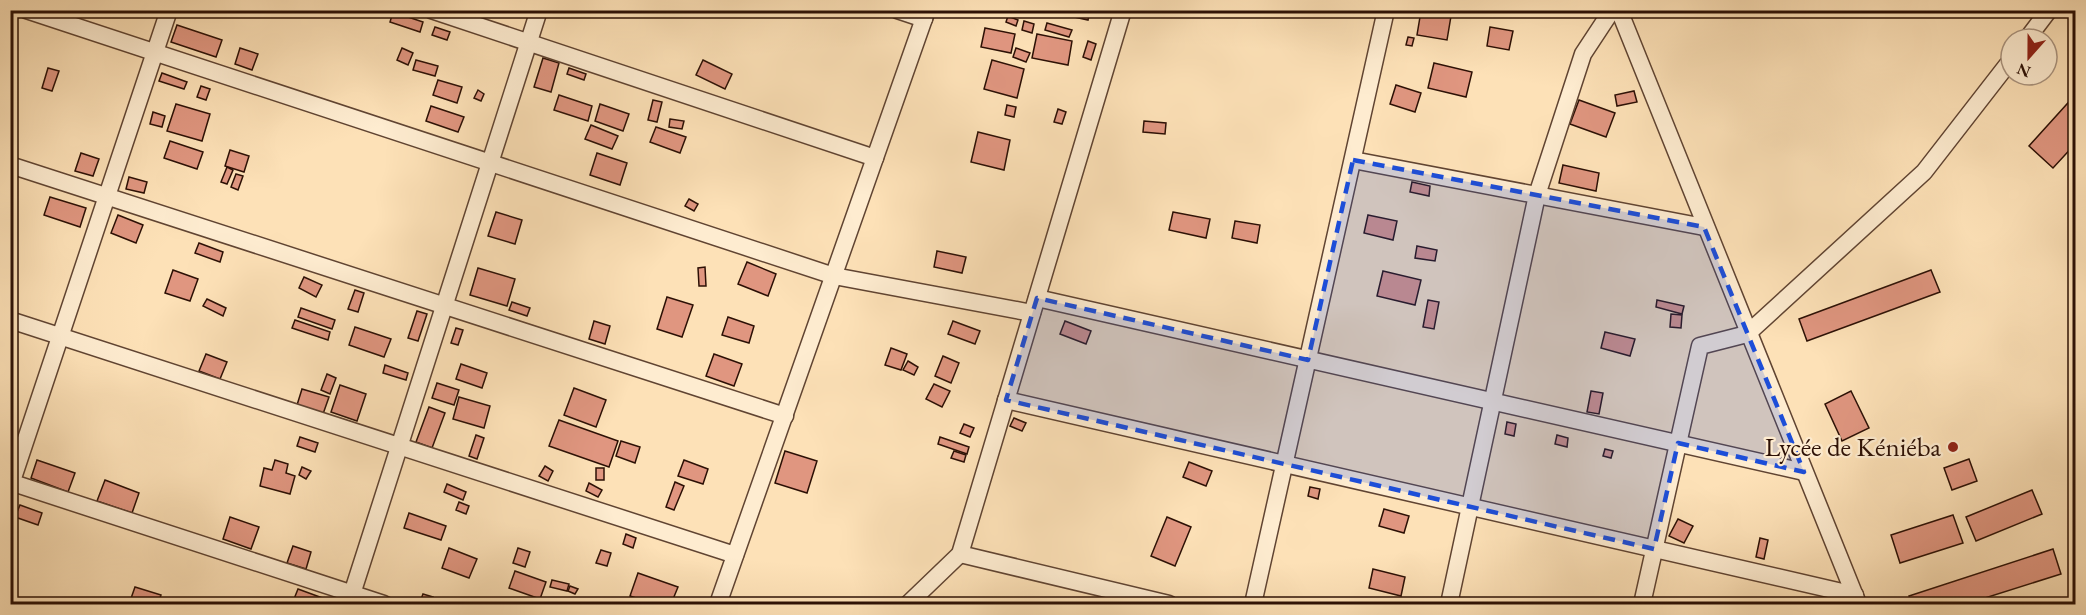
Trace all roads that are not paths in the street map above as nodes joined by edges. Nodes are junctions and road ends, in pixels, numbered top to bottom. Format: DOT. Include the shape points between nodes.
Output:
graph roads {
  1 [pos="26,10"];
  2 [pos="169,10"];
  3 [pos="431,10"];
  4 [pos="539,10"];
  5 [pos="897,10"];
  6 [pos="1123,10"];
  7 [pos="1386,10"];
  8 [pos="1612,10"];
  9 [pos="1619,10"];
  10 [pos="2049,10"];
  11 [pos="926,15"];
  12 [pos="2036,27"];
  13 [pos="529,43"];
  14 [pos="155,53"];
  15 [pos="1999,75"];
  16 [pos="875,158"];
  17 [pos="1353,160"];
  18 [pos="490,163"];
  19 [pos="10,165"];
  20 [pos="1537,195"];
  21 [pos="107,196"];
  22 [pos="1704,227"];
  23 [pos="834,276"];
  24 [pos="444,306"];
  25 [pos="1034,306"];
  26 [pos="10,320"];
  27 [pos="1747,334"];
  28 [pos="61,336"];
  29 [pos="1308,360"];
  30 [pos="1006,400"];
  31 [pos="1493,401"];
  32 [pos="785,416"];
  33 [pos="1678,443"];
  34 [pos="399,446"];
  35 [pos="1285,464"];
  36 [pos="1804,472"];
  37 [pos="11,484"];
  38 [pos="1470,507"];
  39 [pos="1654,549"];
  40 [pos="960,554"];
  41 [pos="735,555"];
  42 [pos="352,594"];
  43 [pos="1857,600"];
  44 [pos="384,604"];
  45 [pos="718,604"];
  46 [pos="908,604"];
  47 [pos="1169,604"];
  48 [pos="1253,604"];
  49 [pos="1449,604"];
  50 [pos="1642,604"];
  1 -- 14 [label="street"];
  2 -- 14 [label="street"];
  3 -- 13 [label="street"];
  4 -- 13 [label="street"];
  5 -- 11 [label="street"];
  6 -- 25 [label="street"];
  7 -- 17 [label="street"];
  8 -- 20 [label="street" via="1583,54"];
  9 -- 22 [label="street"];
  10 -- 12 [label="street"];
  11 -- 16 [label="street"];
  13 -- 16 [label="street"];
  13 -- 18 [label="street"];
  14 -- 18 [label="street"];
  14 -- 21 [label="street"];
  15 -- 27 [label="street" via="1924,172"];
  16 -- 23 [label="street"];
  17 -- 20 [label="street"];
  17 -- 29 [label="street"];
  18 -- 23 [label="street"];
  18 -- 24 [label="street"];
  19 -- 21 [label="street"];
  20 -- 22 [label="street"];
  20 -- 31 [label="street"];
  21 -- 24 [label="street"];
  21 -- 28 [label="street"];
  22 -- 27 [label="street"];
  23 -- 25 [label="street"];
  23 -- 32 [label="street"];
  24 -- 32 [label="street"];
  24 -- 34 [label="street"];
  25 -- 29 [label="street"];
  25 -- 30 [label="street"];
  26 -- 28 [label="street"];
  27 -- 33 [label="street" via="1700,346"];
  27 -- 36 [label="street"];
  28 -- 34 [label="street"];
  28 -- 37 [label="street"];
  29 -- 31 [label="street"];
  29 -- 35 [label="street"];
  30 -- 35 [label="street"];
  30 -- 40 [label="street"];
  31 -- 33 [label="street"];
  31 -- 38 [label="street"];
  32 -- 41 [label="street"];
  33 -- 36 [label="street"];
  33 -- 39 [label="street"];
  34 -- 41 [label="street"];
  34 -- 42 [label="street"];
  35 -- 38 [label="street"];
  35 -- 48 [label="street"];
  36 -- 43 [label="street"];
  37 -- 42 [label="street"];
  38 -- 39 [label="street"];
  38 -- 49 [label="street"];
  39 -- 43 [label="street"];
  39 -- 50 [label="street"];
  40 -- 46 [label="street"];
  40 -- 47 [label="street"];
  41 -- 45 [label="street"];
  42 -- 44 [label="street"];
}
